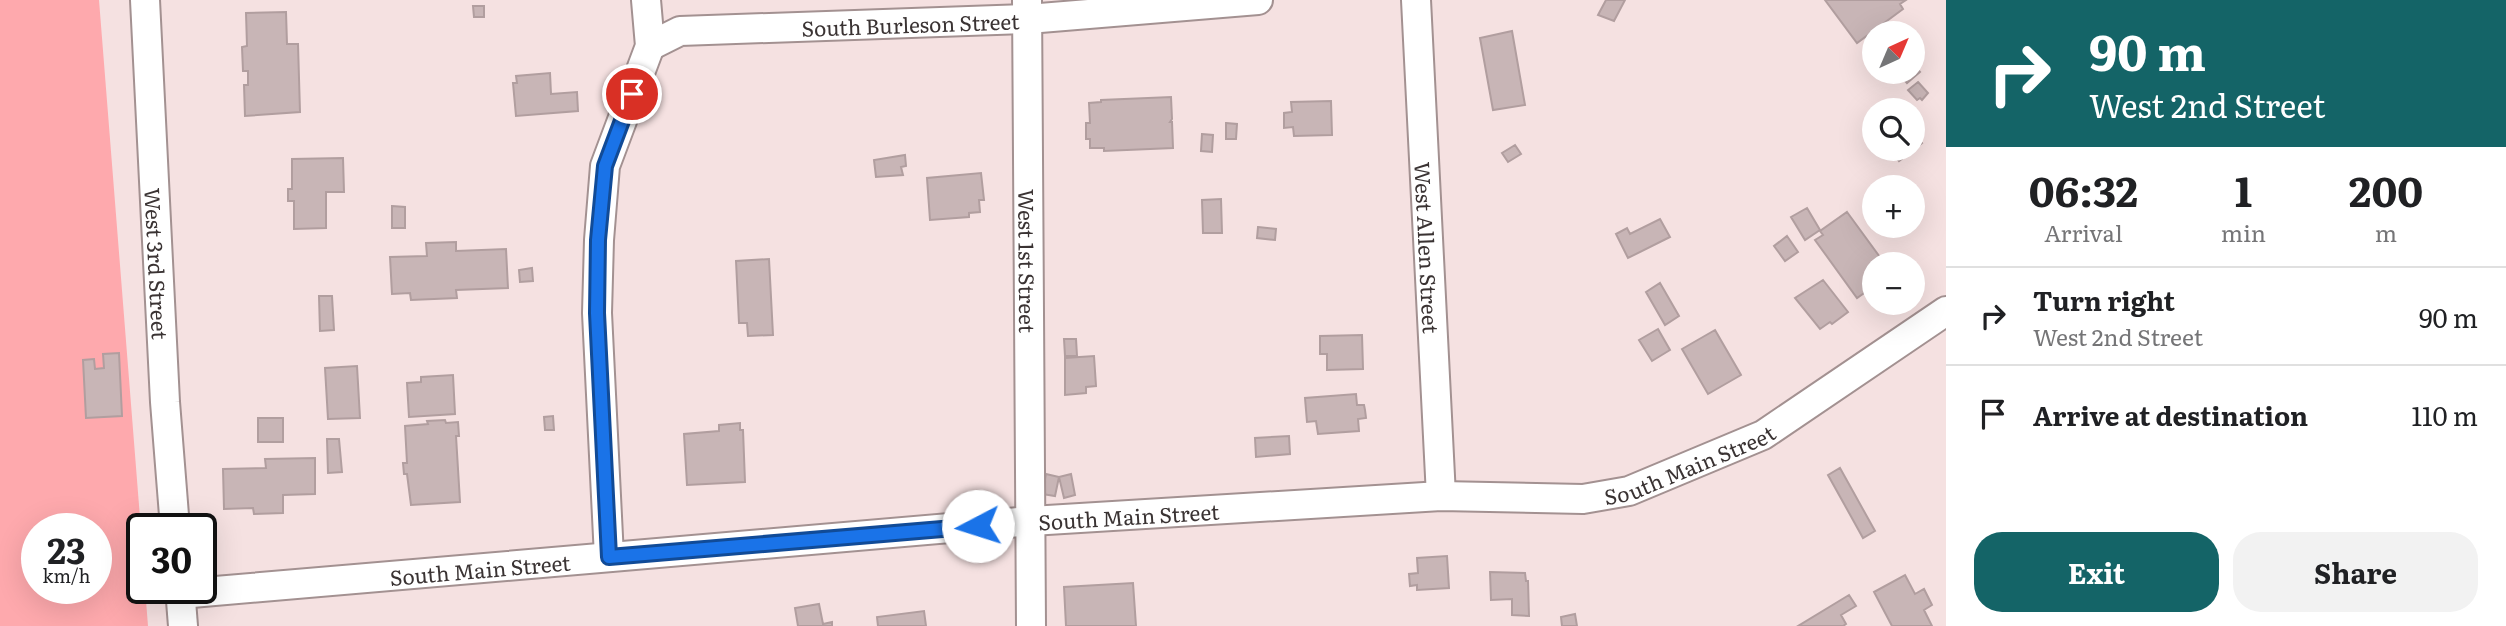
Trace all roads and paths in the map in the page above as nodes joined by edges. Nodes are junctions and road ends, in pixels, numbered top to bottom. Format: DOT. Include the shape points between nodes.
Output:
graph roads {
  1 [pos="145,0"];
  2 [pos="646,0"];
  3 [pos="1258,0"];
  4 [pos="1416,0"];
  5 [pos="1028,9"];
  6 [pos="650,46"];
  7 [pos="1943,320"];
  8 [pos="1441,496"];
  9 [pos="174,513"];
  10 [pos="1031,522"];
  11 [pos="609,557"];
  12 [pos="217,588"];
  13 [pos="181,604"];
  14 [pos="183,626"];
  15 [pos="1031,626"];
  1 -- 9 [label="street, West 3rd Street"];
  2 -- 6 [label="street"];
  3 -- 5 [label="street, South Burleson Street"];
  4 -- 8 [label="street, West Allen Street"];
  5 -- 6 [label="street, South Burleson Street" via="680,31"];
  5 -- 10 [label="street, West 1st Street"];
  6 -- 11 [label="street" via="605,166 598,240 597,313"];
  7 -- 8 [label="street, South Main Street" via="1763,435 1629,491 1583,499"];
  8 -- 10 [label="street, South Main Street"];
  10 -- 11 [label="street, South Main Street"];
  10 -- 15 [label="street, West 1st Street"];
  11 -- 12 [label="street, South Main Street"];
  13 -- 14 [label="street"];
}
